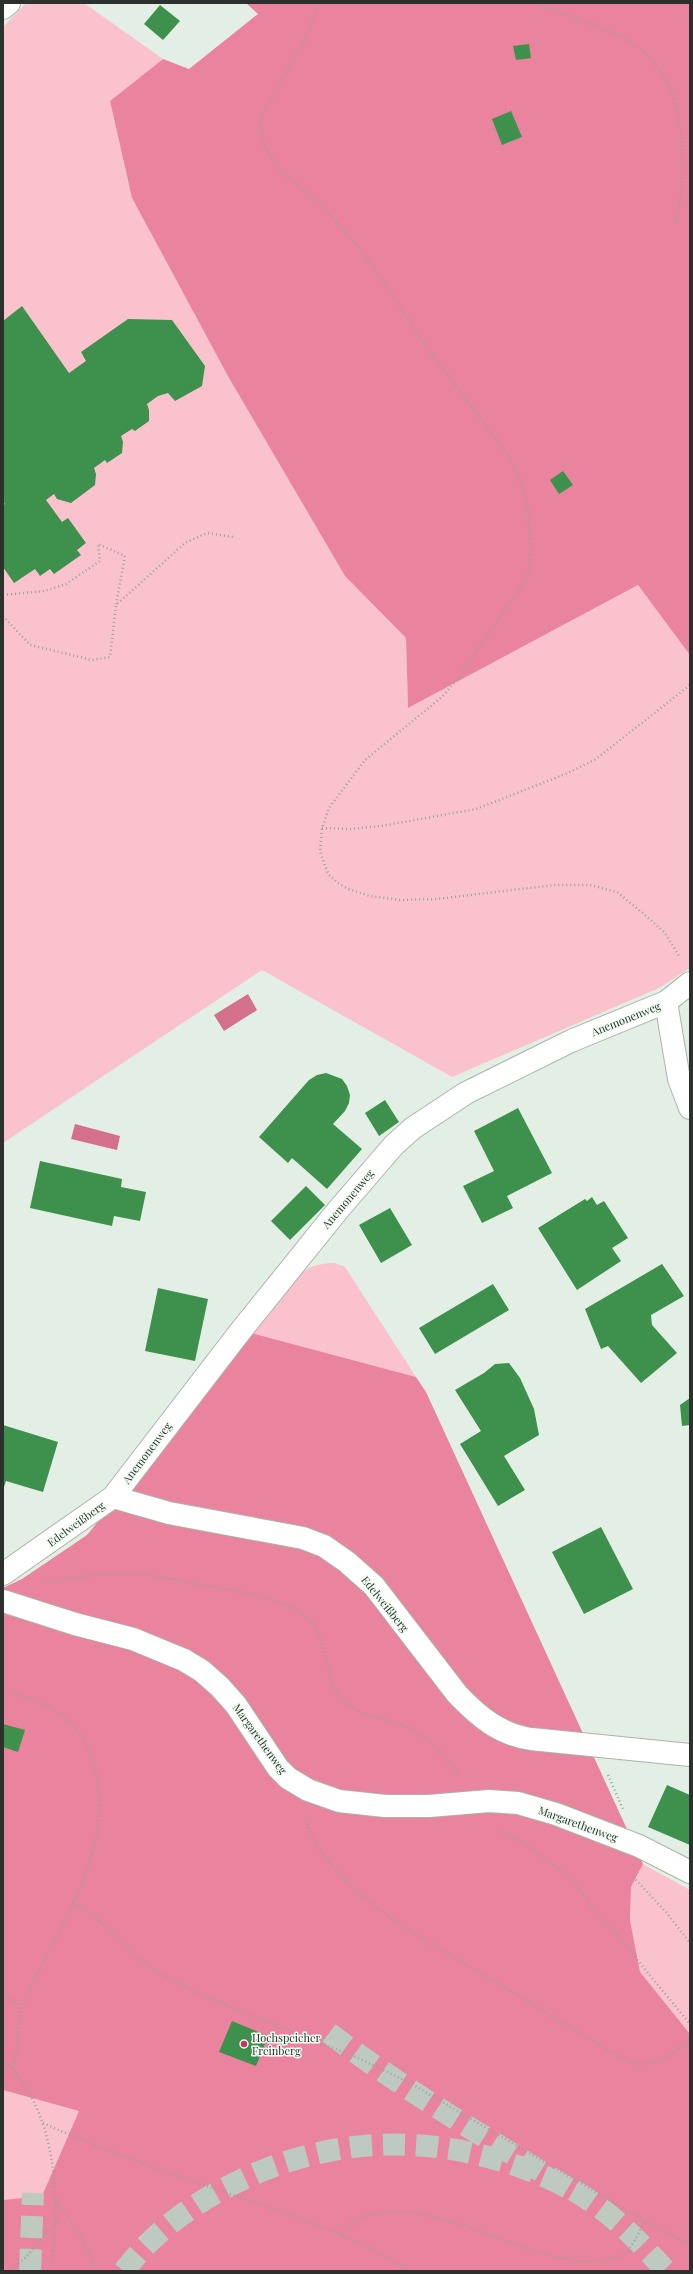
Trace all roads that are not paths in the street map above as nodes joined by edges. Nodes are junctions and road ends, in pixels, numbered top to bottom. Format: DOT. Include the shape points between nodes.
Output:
graph roads {
  1 [pos="9,3"];
  2 [pos="3,8"];
  3 [pos="690,983"];
  4 [pos="666,1002"];
  5 [pos="690,1108"];
  6 [pos="113,1497"];
  7 [pos="3,1574"];
  8 [pos="3,1600"];
  9 [pos="690,1755"];
  10 [pos="690,1872"];
  1 -- 2 [label="street"];
  3 -- 4 [label="street, Anemonenweg"];
  4 -- 5 [label="street, Anemonenweg" via="679,1079"];
  4 -- 6 [label="street, Anemonenweg" via="571,1041 466,1093 437,1111 394,1145 239,1333"];
  6 -- 7 [label="street, Edelweißberg"];
  6 -- 9 [label="street, Edelweißberg" via="169,1513 303,1538 324,1546 374,1586 457,1694 495,1728 520,1737"];
  8 -- 10 [label="street, Margarethenweg" via="75,1624 133,1639 162,1649 190,1663 220,1687 236,1705 278,1768 288,1778 308,1790 339,1801 385,1806 503,1801 530,1806 639,1846"];
}
